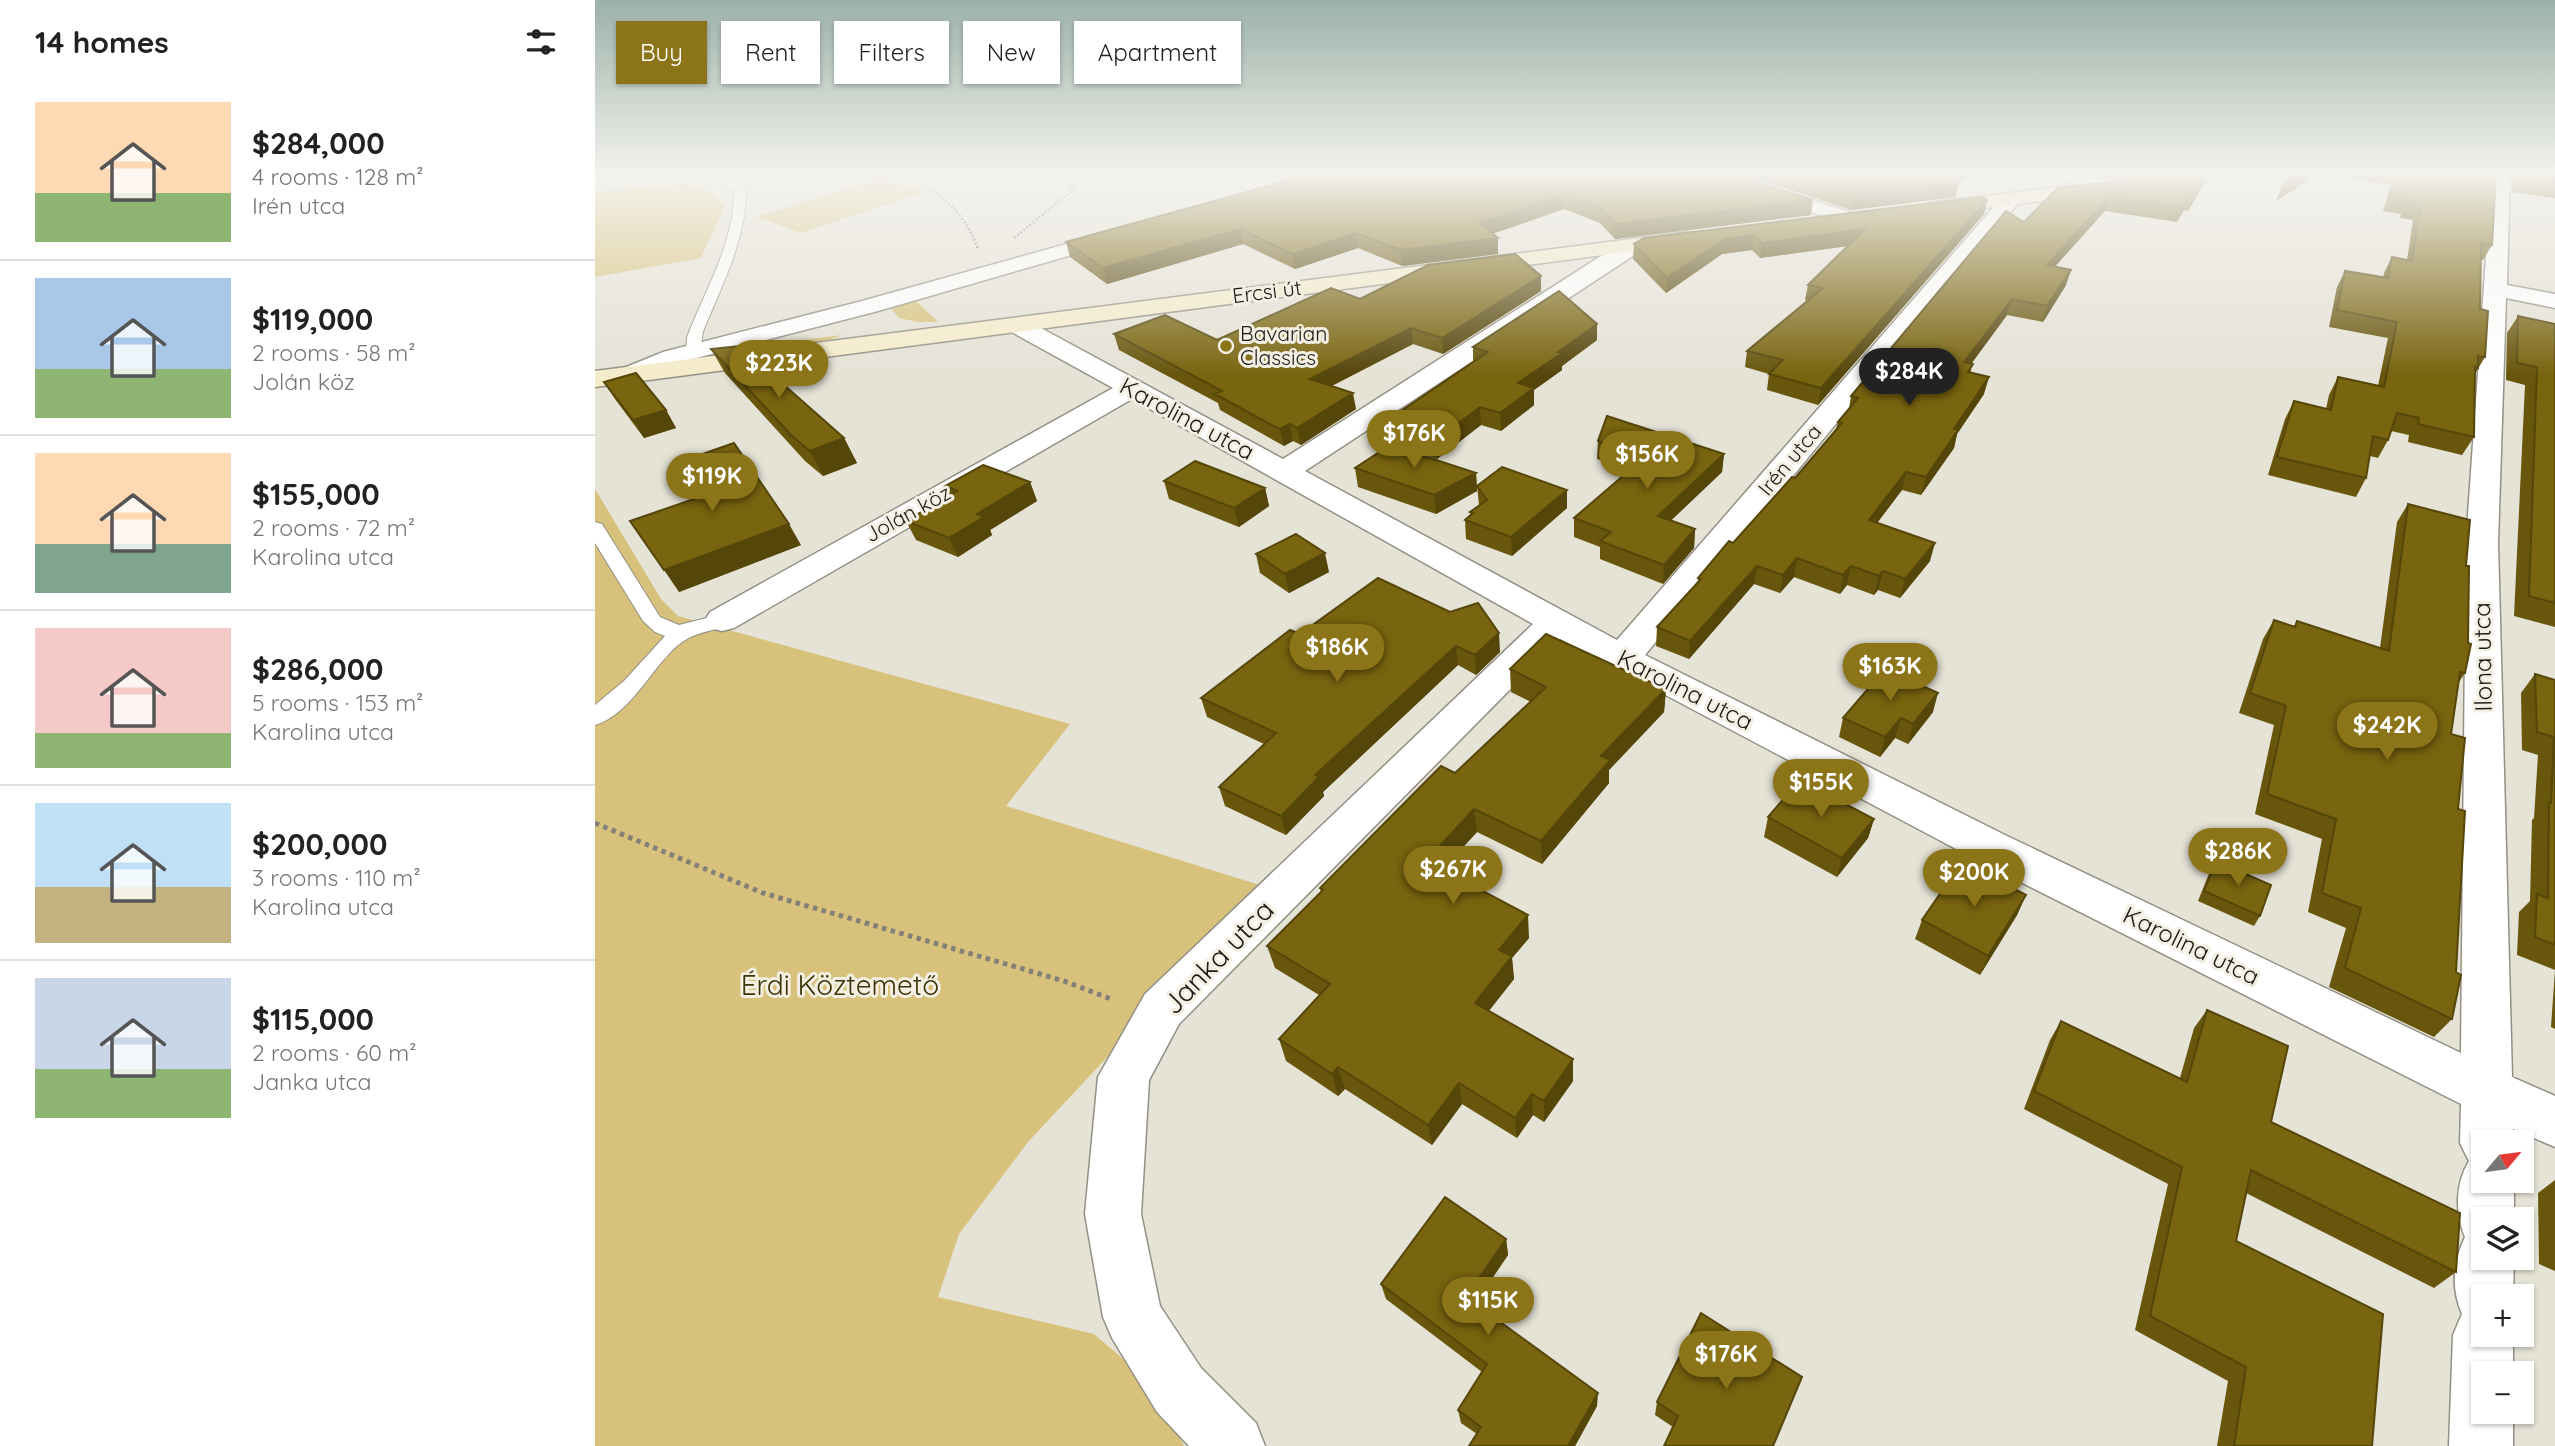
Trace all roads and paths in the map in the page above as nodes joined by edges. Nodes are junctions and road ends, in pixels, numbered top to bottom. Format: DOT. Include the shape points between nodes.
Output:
graph roads {
  1 [pos="730,239"];
  2 [pos="976,239"];
  3 [pos="1013,239"];
  4 [pos="1103,239"];
  5 [pos="1678,239"];
  6 [pos="1977,239"];
  7 [pos="2496,239"];
  8 [pos="1634,245"];
  9 [pos="988,272"];
  10 [pos="2493,289"];
  11 [pos="2555,301"];
  12 [pos="1017,325"];
  13 [pos="692,352"];
  14 [pos="633,374"];
  15 [pos="595,379"];
  16 [pos="1131,389"];
  17 [pos="1285,472"];
  18 [pos="595,528"];
  19 [pos="722,620"];
  20 [pos="1556,622"];
  21 [pos="681,633"];
  22 [pos="1622,658"];
  23 [pos="595,717"];
  24 [pos="595,822"];
  25 [pos="1111,999"];
  26 [pos="2488,1092"];
  27 [pos="2555,1122"];
  28 [pos="2487,1130"];
  29 [pos="2483,1347"];
  30 [pos="1233,1446"];
  31 [pos="2481,1446"];
  1 -- 13 [label="lane"];
  2 -- 9 [label="path"];
  3 -- 9 [label="path"];
  4 -- 9 [label="street"];
  5 -- 8 [label="main road, Ercsi út"];
  6 -- 22 [label="street, Irén utca"];
  7 -- 10 [label="street, Ilona utca"];
  8 -- 12 [label="main road, Ercsi út"];
  8 -- 17 [label="street"];
  9 -- 13 [label="street"];
  10 -- 11 [label="street"];
  10 -- 26 [label="street, Ilona utca" via="2482,543"];
  12 -- 14 [label="main road, Ercsi út"];
  12 -- 16 [label="street, Karolina utca"];
  13 -- 14 [label="street"];
  14 -- 15 [label="main road, Ercsi út"];
  16 -- 17 [label="street, Karolina utca"];
  16 -- 19 [label="street, Jolán köz"];
  17 -- 20 [label="street, Karolina utca"];
  18 -- 21 [label="lane" via="653,621 666,631"];
  19 -- 21 [label="lane"];
  20 -- 22 [label="street, Karolina utca"];
  20 -- 30 [label="street, Janka utca" via="1162,1010 1124,1077 1113,1214 1133,1317 1179,1390"];
  21 -- 23 [label="lane" via="632,686"];
  22 -- 26 [label="street, Karolina utca" via="1990,847"];
  24 -- 25 [label="path" via="763,894 1065,981"];
  26 -- 27 [label="street, Karolina utca"];
  26 -- 28 [label="street, Ilona utca"];
  29 -- 31 [label="street"];
}
